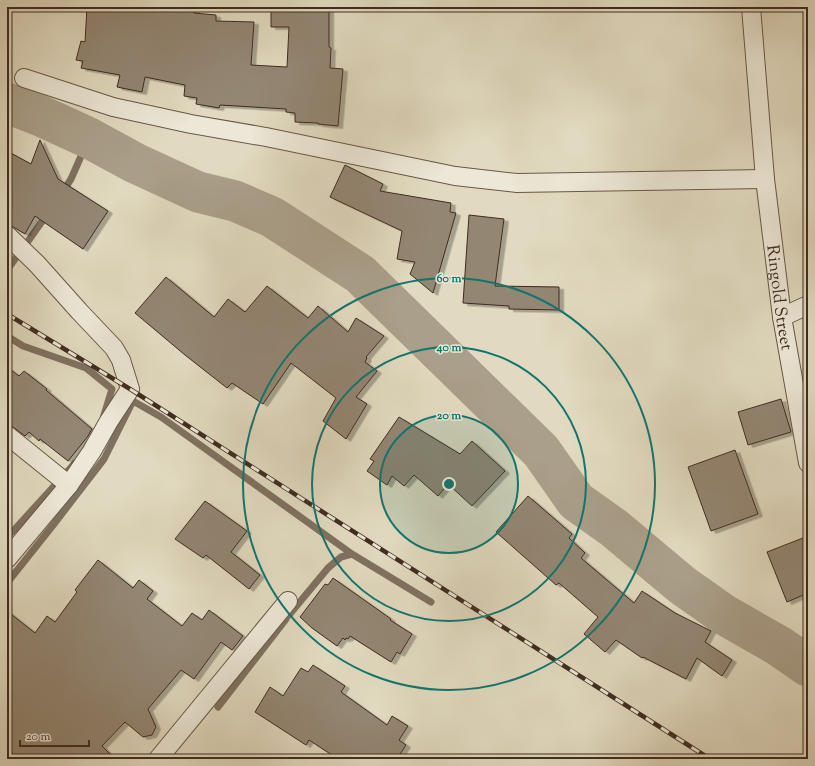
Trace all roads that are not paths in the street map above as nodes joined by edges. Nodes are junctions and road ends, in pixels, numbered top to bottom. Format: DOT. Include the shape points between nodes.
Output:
graph roads {
  1 [pos="751,7"];
  2 [pos="24,78"];
  3 [pos="765,179"];
  4 [pos="7,235"];
  5 [pos="808,305"];
  6 [pos="782,317"];
  7 [pos="7,435"];
  8 [pos="808,460"];
  9 [pos="69,485"];
  10 [pos="7,559"];
  11 [pos="288,601"];
  12 [pos="158,759"];
  1 -- 3 [label="street, Ringold Street"];
  2 -- 3 [label="street" via="114,107 455,176 518,183"];
  3 -- 6 [label="street, Ringold Street"];
  4 -- 9 [label="street" via="114,348 121,360 130,389"];
  5 -- 6 [label="street"];
  6 -- 8 [label="street, Ringold Street"];
  7 -- 9 [label="street"];
  9 -- 10 [label="street"];
  11 -- 12 [label="street"];
}
